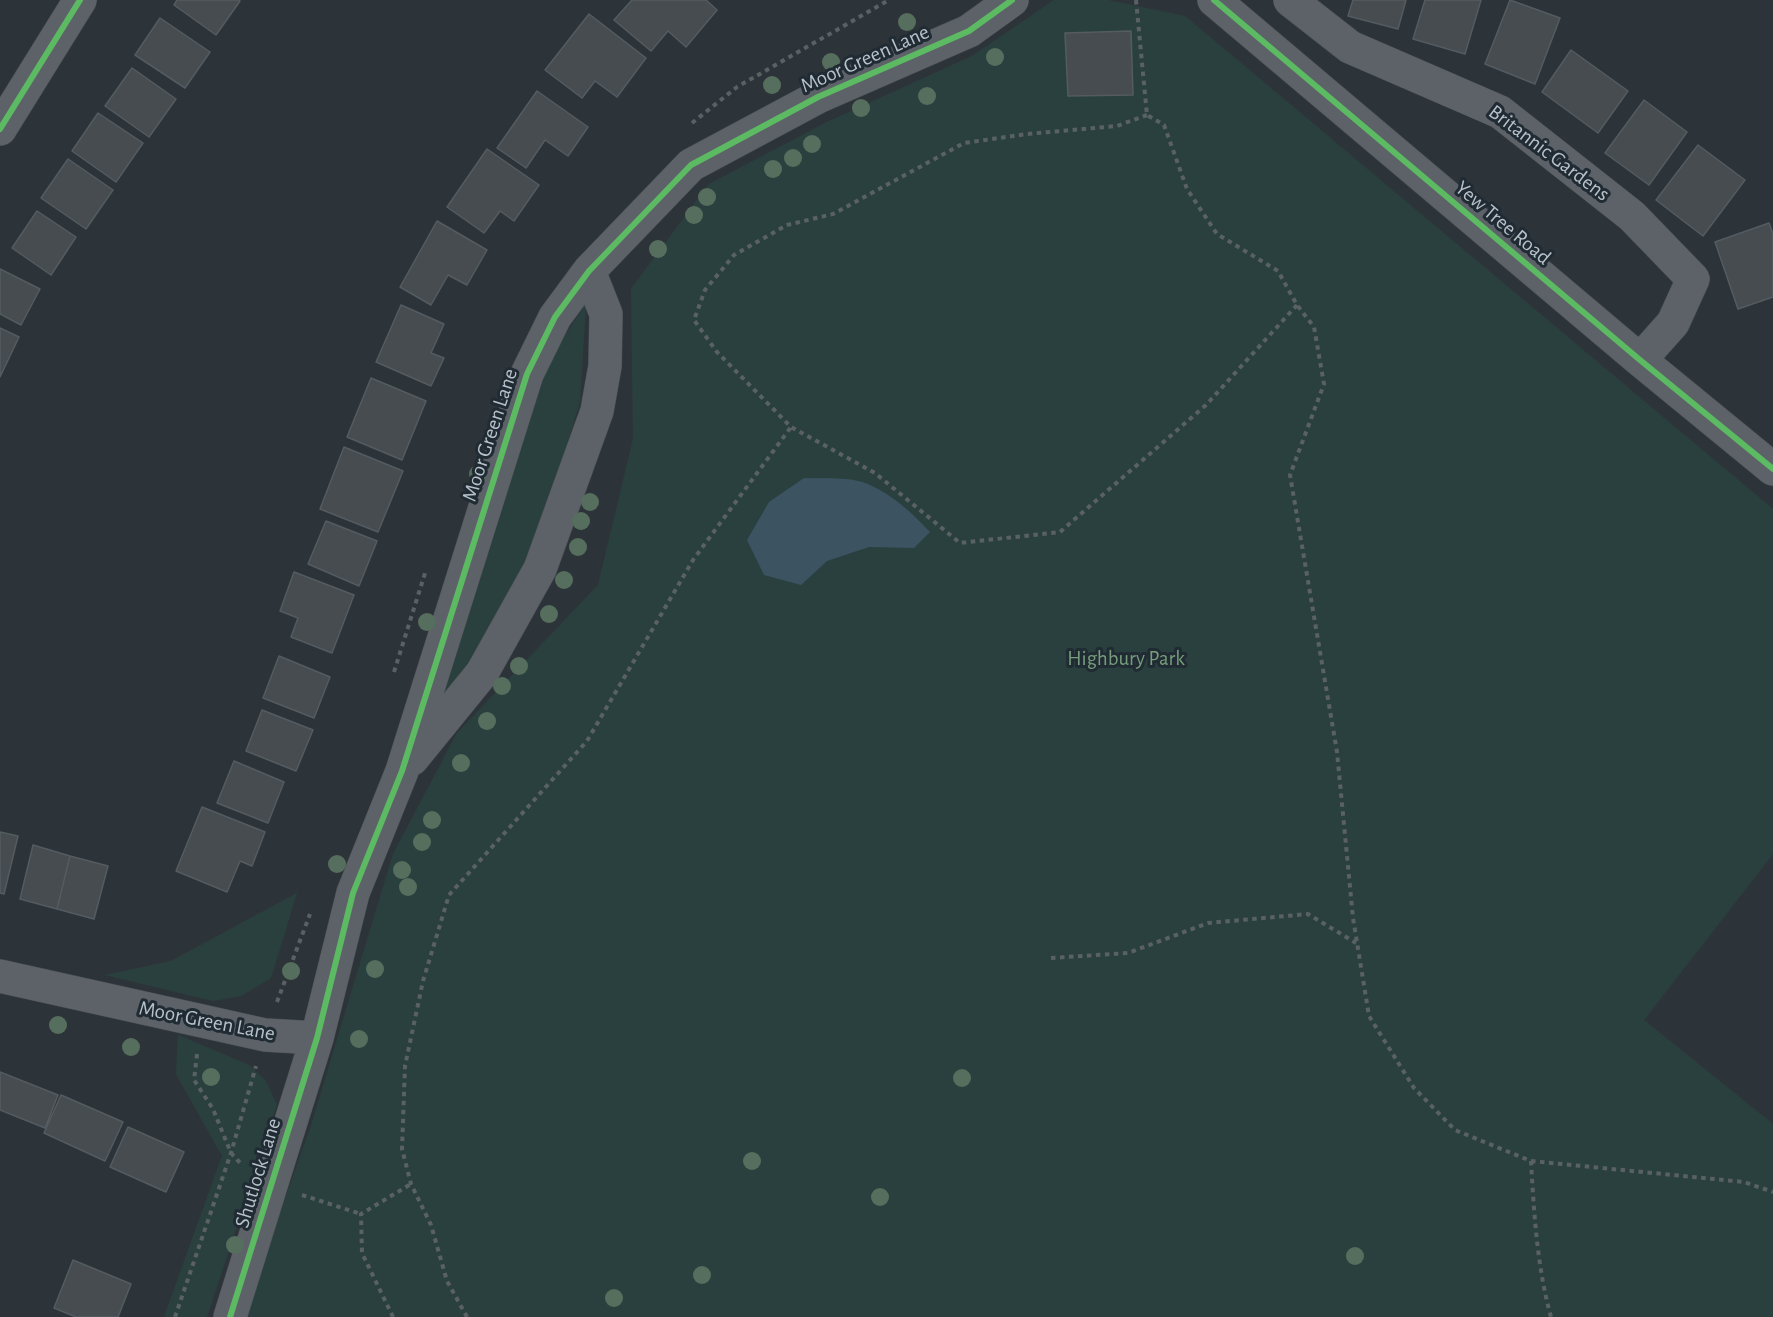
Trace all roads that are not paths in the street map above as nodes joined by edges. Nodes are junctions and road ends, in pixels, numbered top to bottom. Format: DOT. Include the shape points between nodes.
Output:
graph roads {
  1 [pos="80,0"];
  2 [pos="1012,0"];
  3 [pos="1214,0"];
  4 [pos="1298,2"];
  5 [pos="0,129"];
  6 [pos="589,271"];
  7 [pos="1640,360"];
  8 [pos="1773,469"];
  9 [pos="402,771"];
  10 [pos="0,976"];
  11 [pos="316,1038"];
  12 [pos="230,1317"];
  1 -- 5 [label="street"];
  2 -- 6 [label="street, Moor Green Lane" via="969,31 818,97 691,165"];
  3 -- 7 [label="street, Yew Tree Road"];
  4 -- 7 [label="street, Britannic Gardens" via="1350,47 1500,112 1632,216 1686,271 1693,279 1673,323"];
  6 -- 9 [label="street, Moor Green Lane" via="555,317 527,374"];
  6 -- 9 [label="street, Moor Green Lane" via="606,314 605,366 597,411 540,569 482,673"];
  7 -- 8 [label="street, Yew Tree Road"];
  9 -- 11 [label="street, Moor Green Lane" via="353,893"];
  10 -- 11 [label="street, Moor Green Lane" via="265,1035"];
  11 -- 12 [label="street, Shutlock Lane"];
}
